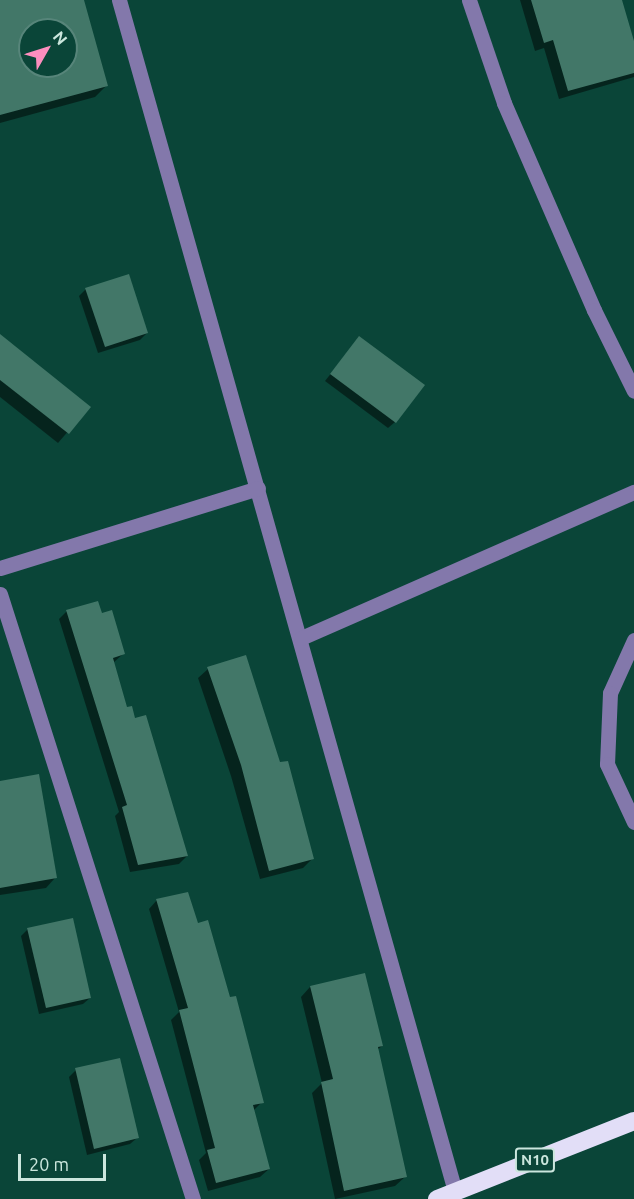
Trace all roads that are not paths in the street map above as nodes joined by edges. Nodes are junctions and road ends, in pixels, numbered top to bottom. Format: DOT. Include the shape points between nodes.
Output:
graph roads {
  1 [pos="119,0"];
  2 [pos="469,0"];
  3 [pos="634,391"];
  4 [pos="258,488"];
  5 [pos="634,492"];
  6 [pos="0,568"];
  7 [pos="0,594"];
  8 [pos="302,638"];
  9 [pos="634,640"];
  10 [pos="634,822"];
  11 [pos="634,1121"];
  12 [pos="455,1191"];
  13 [pos="194,1199"];
  14 [pos="437,1199"];
  1 -- 4 [label="street"];
  2 -- 3 [label="street" via="504,103 594,310"];
  4 -- 6 [label="street"];
  4 -- 8 [label="street"];
  5 -- 8 [label="street"];
  7 -- 13 [label="street"];
  8 -- 12 [label="street"];
  9 -- 10 [label="street" via="610,693 607,764"];
  11 -- 12 [label="highway, N10"];
  12 -- 14 [label="highway, N10"];
}
